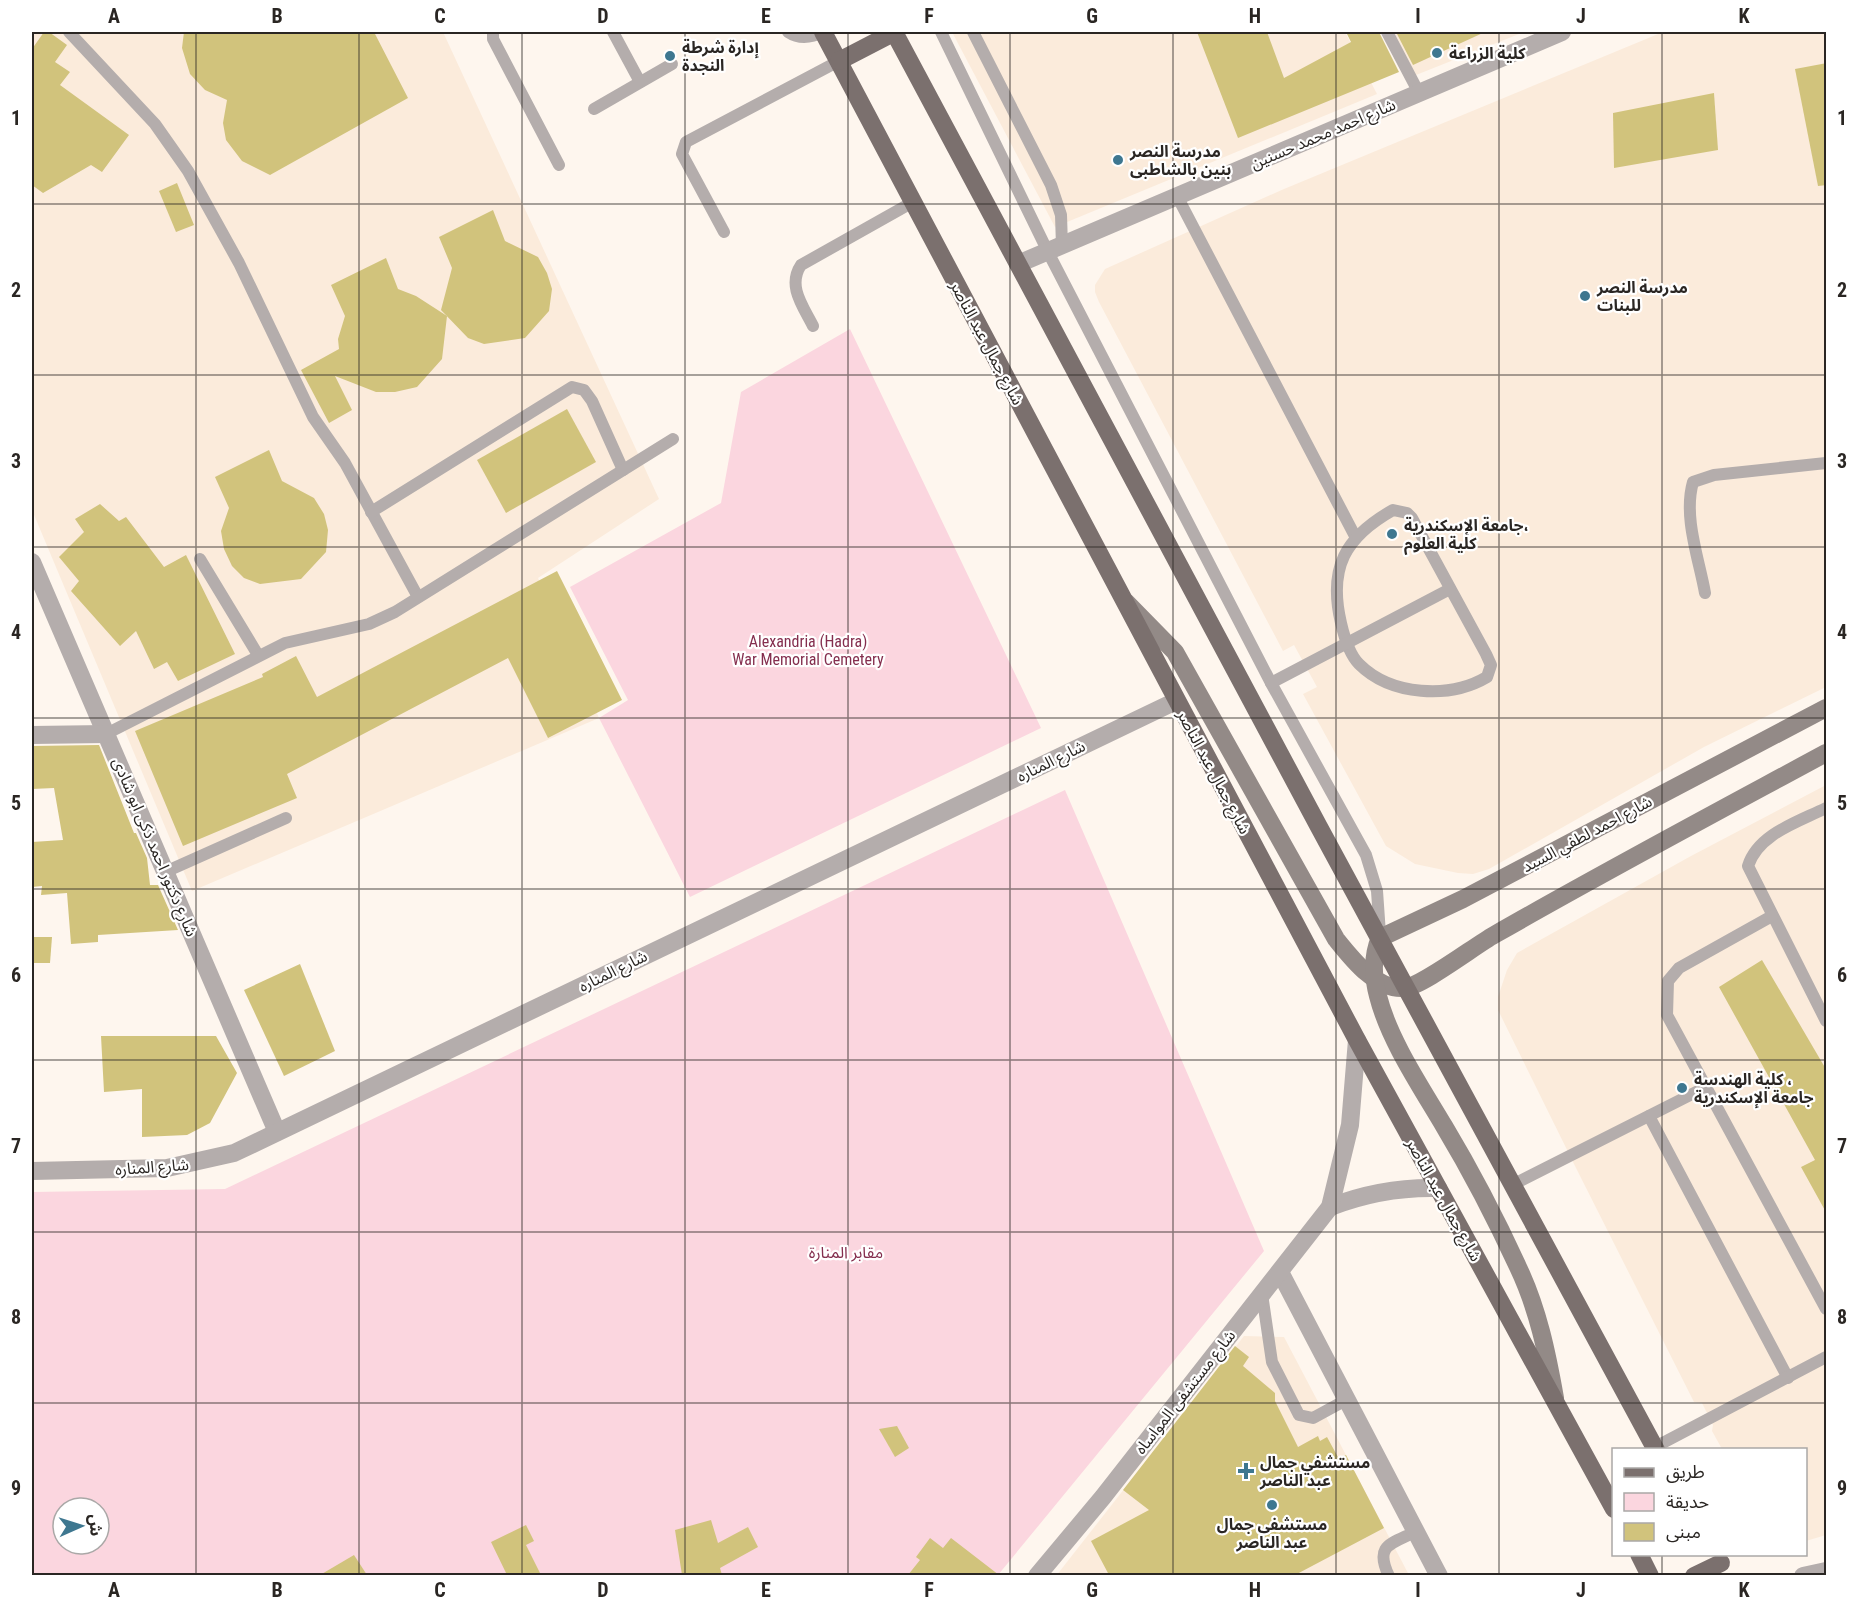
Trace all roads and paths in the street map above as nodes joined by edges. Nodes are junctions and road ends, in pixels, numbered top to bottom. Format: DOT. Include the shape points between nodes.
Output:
graph roads {
  1 [pos="69,32"];
  2 [pos="493,32"];
  3 [pos="613,32"];
  4 [pos="788,32"];
  5 [pos="823,32"];
  6 [pos="895,32"];
  7 [pos="942,32"];
  8 [pos="973,32"];
  9 [pos="1387,32"];
  10 [pos="1562,32"];
  11 [pos="839,62"];
  12 [pos="672,64"];
  13 [pos="640,82"];
  14 [pos="1419,93"];
  15 [pos="594,109"];
  16 [pos="559,165"];
  17 [pos="1177,196"];
  18 [pos="913,202"];
  19 [pos="724,231"];
  20 [pos="1055,249"];
  21 [pos="1018,264"];
  22 [pos="813,326"];
  23 [pos="673,439"];
  24 [pos="1827,463"];
  25 [pos="623,470"];
  26 [pos="371,512"];
  27 [pos="1356,538"];
  28 [pos="200,559"];
  29 [pos="32,562"];
  30 [pos="1450,589"];
  31 [pos="1706,593"];
  32 [pos="418,597"];
  33 [pos="1122,598"];
  34 [pos="1347,643"];
  35 [pos="258,655"];
  36 [pos="1271,683"];
  37 [pos="1176,701"];
  38 [pos="1827,708"];
  39 [pos="106,734"];
  40 [pos="32,735"];
  41 [pos="1827,753"];
  42 [pos="1827,808"];
  43 [pos="286,818"];
  44 [pos="165,872"];
  45 [pos="1772,916"];
  46 [pos="1380,938"];
  47 [pos="1375,977"];
  48 [pos="1407,988"];
  49 [pos="1827,1021"];
  50 [pos="1357,1040"];
  51 [pos="1706,1087"];
  52 [pos="1649,1116"];
  53 [pos="277,1132"];
  54 [pos="32,1171"];
  55 [pos="1512,1185"];
  56 [pos="1438,1188"];
  57 [pos="1330,1207"];
  58 [pos="1280,1272"];
  59 [pos="1262,1294"];
  60 [pos="1827,1309"];
  61 [pos="1827,1358"];
  62 [pos="1788,1378"];
  63 [pos="1346,1400"];
  64 [pos="1556,1406"];
  65 [pos="1655,1448"];
  66 [pos="1612,1505"];
  67 [pos="1415,1532"];
  68 [pos="1640,1556"];
  69 [pos="1722,1564"];
  70 [pos="1827,1571"];
  71 [pos="1037,1575"];
  72 [pos="1389,1575"];
  73 [pos="1439,1575"];
  74 [pos="1650,1575"];
  75 [pos="1694,1575"];
  76 [pos="1803,1575"];
  1 -- 26 [label="lane" via="141,107 188,171 240,263 313,417"];
  2 -- 16 [label="lane" via="493,39"];
  3 -- 13 [label="lane"];
  4 -- 5 [label="lane" via="802,38"];
  5 -- 11 [label="main road, شارع جمال عبد الناصر"];
  6 -- 11 [label="main road"];
  6 -- 21 [label="main road"];
  7 -- 20 [label="lane"];
  8 -- 20 [label="lane" via="1051,185 1061,215"];
  9 -- 14 [label="lane"];
  10 -- 14 [label="street, شارع احمد محمد حسنين"];
  11 -- 18 [label="main road, شارع جمال عبد الناصر"];
  11 -- 19 [label="lane" via="686,142 682,154"];
  12 -- 13 [label="lane"];
  13 -- 15 [label="lane"];
  14 -- 17 [label="street, شارع احمد محمد حسنين"];
  17 -- 20 [label="street, شارع احمد محمد حسنين"];
  17 -- 27 [label="lane"];
  18 -- 22 [label="lane" via="801,265 794,285"];
  18 -- 33 [label="main road, شارع جمال عبد الناصر"];
  20 -- 21 [label="street, شارع احمد محمد حسنين"];
  20 -- 36 [label="lane"];
  21 -- 46 [label="main road"];
  23 -- 25 [label="lane"];
  24 -- 31 [label="lane" via="1714,475 1693,482 1689,496 1691,519"];
  25 -- 26 [label="lane" via="592,401 584,390 572,387"];
  25 -- 32 [label="lane"];
  26 -- 32 [label="lane"];
  27 -- 30 [label="lane" via="1368,524 1393,510 1407,513"];
  27 -- 34 [label="lane" via="1338,572 1335,600"];
  28 -- 35 [label="lane"];
  29 -- 39 [label="street, شارع دكتور احمد ذكى ابو شادى"];
  30 -- 34 [label="lane"];
  30 -- 34 [label="lane" via="1491,665 1487,677 1477,683 1446,691 1405,688 1385,681 1359,664"];
  32 -- 35 [label="lane" via="369,624 315,635"];
  33 -- 37 [label="main road, شارع جمال عبد الناصر"];
  33 -- 47 [label="main road" via="1175,652 1321,916 1354,961"];
  34 -- 36 [label="lane"];
  35 -- 39 [label="lane"];
  36 -- 46 [label="lane" via="1366,855 1377,891"];
  37 -- 50 [label="main road, شارع جمال عبد الناصر"];
  37 -- 53 [label="street, شارع المناره"];
  38 -- 46 [label="main road, شارع احمد لطفي السيد" via="1463,899"];
  39 -- 40 [label="street"];
  39 -- 44 [label="street, شارع دكتور احمد ذكى ابو شادى"];
  41 -- 48 [label="main road" via="1495,935"];
  42 -- 45 [label="lane" via="1767,838 1752,851 1748,867"];
  43 -- 44 [label="lane"];
  44 -- 53 [label="street, شارع دكتور احمد ذكى ابو شادى"];
  45 -- 49 [label="lane"];
  45 -- 51 [label="lane" via="1679,968 1668,981 1667,1015"];
  46 -- 47 [label="main road"];
  46 -- 48 [label="main road"];
  47 -- 48 [label="main road"];
  47 -- 64 [label="main road" via="1382,1009 1409,1065 1464,1160 1519,1268 1545,1341"];
  48 -- 55 [label="main road"];
  50 -- 56 [label="main road, شارع جمال عبد الناصر"];
  50 -- 57 [label="street, شارع مستشفى المواساه" via="1350,1125"];
  51 -- 52 [label="lane"];
  51 -- 60 [label="lane"];
  52 -- 55 [label="lane"];
  52 -- 62 [label="lane"];
  53 -- 54 [label="street, شارع المناره" via="234,1153 190,1165 144,1170"];
  55 -- 65 [label="main road"];
  56 -- 57 [label="street" via="1383,1191"];
  56 -- 64 [label="main road, شارع جمال عبد الناصر"];
  57 -- 58 [label="street, شارع مستشفى المواساه"];
  58 -- 59 [label="street, شارع مستشفى المواساه"];
  58 -- 63 [label="street"];
  59 -- 63 [label="lane" via="1272,1362 1299,1415 1313,1418"];
  59 -- 71 [label="street, شارع مستشفى المواساه"];
  61 -- 62 [label="lane"];
  62 -- 65 [label="lane"];
  63 -- 67 [label="street"];
  64 -- 66 [label="main road, شارع جمال عبد الناصر"];
  67 -- 72 [label="lane" via="1382,1552"];
  67 -- 73 [label="street"];
  68 -- 74 [label="main road"];
  69 -- 75 [label="main road"];
  70 -- 76 [label="street"];
}
